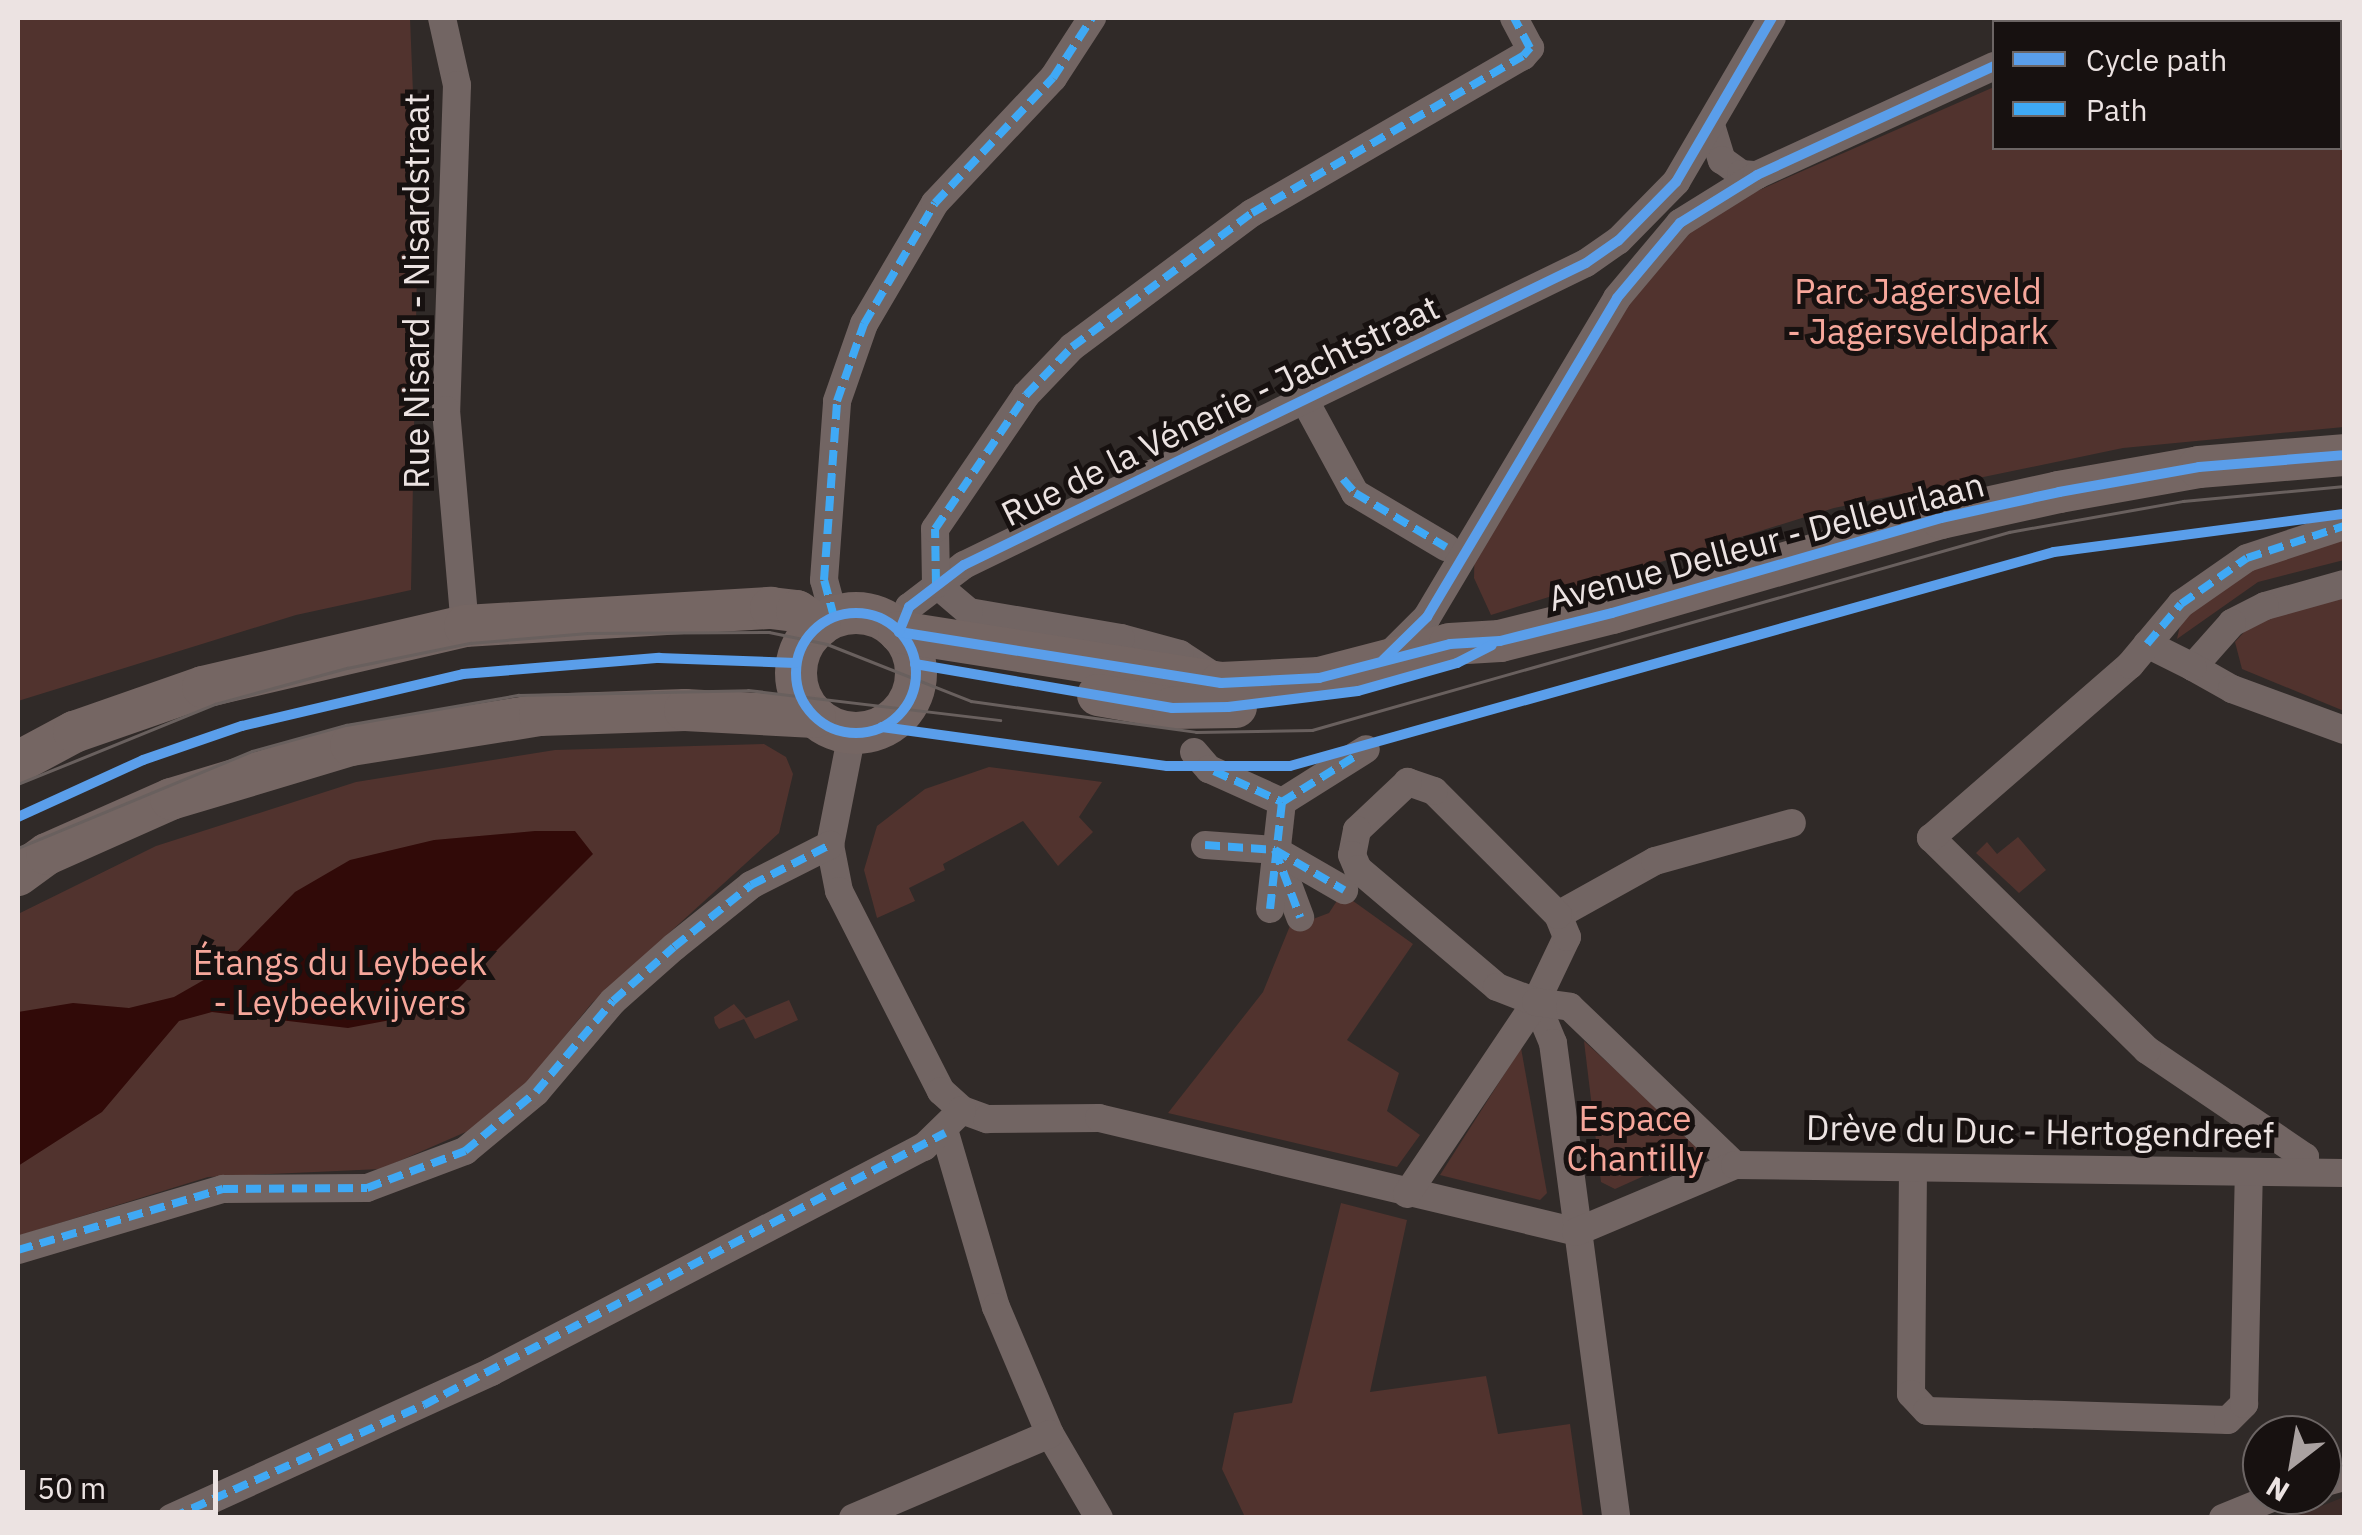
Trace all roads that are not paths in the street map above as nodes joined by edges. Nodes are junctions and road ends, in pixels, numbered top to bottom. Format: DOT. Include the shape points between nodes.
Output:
graph roads {
  1 [pos="442,18"];
  2 [pos="1092,18"];
  3 [pos="1514,18"];
  4 [pos="1772,18"];
  5 [pos="1992,67"];
  6 [pos="1711,125"];
  7 [pos="1757,175"];
  8 [pos="1586,263"];
  9 [pos="1617,298"];
  10 [pos="1304,399"];
  11 [pos="2344,455"];
  12 [pos="2344,526"];
  13 [pos="1446,547"];
  14 [pos="936,584"];
  15 [pos="2344,584"];
  16 [pos="826,621"];
  17 [pos="465,626"];
  18 [pos="1500,641"];
  19 [pos="2147,644"];
  20 [pos="907,648"];
  21 [pos="1380,664"];
  22 [pos="2193,667"];
  23 [pos="1221,683"];
  24 [pos="834,727"];
  25 [pos="2344,730"];
  26 [pos="1366,749"];
  27 [pos="1194,752"];
  28 [pos="18,762"];
  29 [pos="1282,802"];
  30 [pos="1792,822"];
  31 [pos="1205,845"];
  32 [pos="822,848"];
  33 [pos="1274,850"];
  34 [pos="18,875"];
  35 [pos="1344,890"];
  36 [pos="1550,906"];
  37 [pos="1270,909"];
  38 [pos="1300,917"];
  39 [pos="1536,1002"];
  40 [pos="962,1110"];
  41 [pos="945,1133"];
  42 [pos="1735,1165"];
  43 [pos="1913,1168"];
  44 [pos="2249,1172"];
  45 [pos="2305,1172"];
  46 [pos="2344,1173"];
  47 [pos="1407,1194"];
  48 [pos="1576,1232"];
  49 [pos="18,1250"];
  50 [pos="1050,1434"];
  51 [pos="170,1518"];
  52 [pos="853,1518"];
  53 [pos="1099,1518"];
  54 [pos="1616,1518"];
  1 -- 17 [label="street, Rue Nisard - Nisardstraat" via="456,86 446,410"];
  2 -- 16 [label="street" via="1053,78 935,204 864,324 837,401"];
  3 -- 14 [label="street" via="1530,48 1523,56 1252,213 1072,347 1026,395 935,529"];
  4 -- 6 [label="street, Rue de la Vénerie - Jachtstraat"];
  5 -- 7 [label="street"];
  6 -- 7 [label="street" via="1722,160 1741,174"];
  6 -- 8 [label="street, Rue de la Vénerie - Jachtstraat" via="1661,201"];
  7 -- 9 [label="street" via="1680,224"];
  8 -- 9 [label="street" via="1606,276"];
  8 -- 10 [label="street, Rue de la Vénerie - Jachtstraat"];
  9 -- 21 [label="street" via="1427,617"];
  10 -- 13 [label="street" via="1354,493"];
  10 -- 14 [label="street, Rue de la Vénerie - Jachtstraat"];
  11 -- 18 [label="main road, Avenue Delleur - Delleurlaan" via="2199,468 2058,492 1941,518"];
  12 -- 19 [label="street" via="2247,558 2182,604"];
  14 -- 20 [label="street, Rue de la Vénerie - Jachtstraat" via="909,607"];
  14 -- 23 [label="street" via="969,612 1180,654"];
  15 -- 22 [label="street" via="2265,606 2232,623"];
  16 -- 17 [label="main road" via="771,608"];
  16 -- 20 [label="main road" via="866,614"];
  16 -- 24 [label="main road" via="801,648 796,671 802,700"];
  17 -- 28 [label="main road" via="202,687 74,732"];
  18 -- 20 [label="main road" via="1457,663 1358,691 1228,708 1172,708"];
  18 -- 21 [label="main road" via="1450,644"];
  19 -- 22 [label="street"];
  19 -- 45 [label="street" via="1931,838 2147,1050 2305,1156"];
  20 -- 23 [label="main road"];
  20 -- 24 [label="main road" via="914,692 901,713 876,730"];
  21 -- 23 [label="main road" via="1319,678"];
  22 -- 25 [label="street" via="2232,690"];
  24 -- 32 [label="street"];
  24 -- 34 [label="main road" via="685,710 540,714 352,744 171,799 47,854"];
  26 -- 29 [label="street"];
  27 -- 29 [label="street" via="1210,769"];
  29 -- 33 [label="street"];
  30 -- 36 [label="street" via="1654,862"];
  31 -- 33 [label="street"];
  32 -- 40 [label="street" via="941,1091"];
  32 -- 49 [label="street" via="751,885 674,947 613,1001 536,1092 465,1150 367,1188 223,1188"];
  33 -- 35 [label="street"];
  33 -- 37 [label="street"];
  33 -- 38 [label="street"];
  36 -- 39 [label="street" via="1567,937"];
  36 -- 39 [label="street" via="1420,782 1397,786 1352,841 1358,870 1455,956 1498,987"];
  39 -- 42 [label="street" via="1570,1008"];
  39 -- 47 [label="street"];
  39 -- 48 [label="street" via="1553,1042"];
  40 -- 41 [label="street"];
  40 -- 47 [label="street" via="987,1119 1076,1115"];
  41 -- 50 [label="street" via="996,1307"];
  41 -- 51 [label="street" via="424,1405"];
  42 -- 43 [label="street, Drève du Duc - Hertogendreef"];
  42 -- 48 [label="street, Drève du Duc - Hertogendreef"];
  43 -- 44 [label="street, Drève du Duc - Hertogendreef"];
  43 -- 44 [label="street" via="1911,1394 1927,1410 2228,1420 2244,1404"];
  44 -- 45 [label="street, Drève du Duc - Hertogendreef"];
  45 -- 46 [label="street, Drève du Duc - Hertogendreef"];
  47 -- 48 [label="street"];
  48 -- 54 [label="street"];
  50 -- 52 [label="street"];
  50 -- 53 [label="street"];
}
